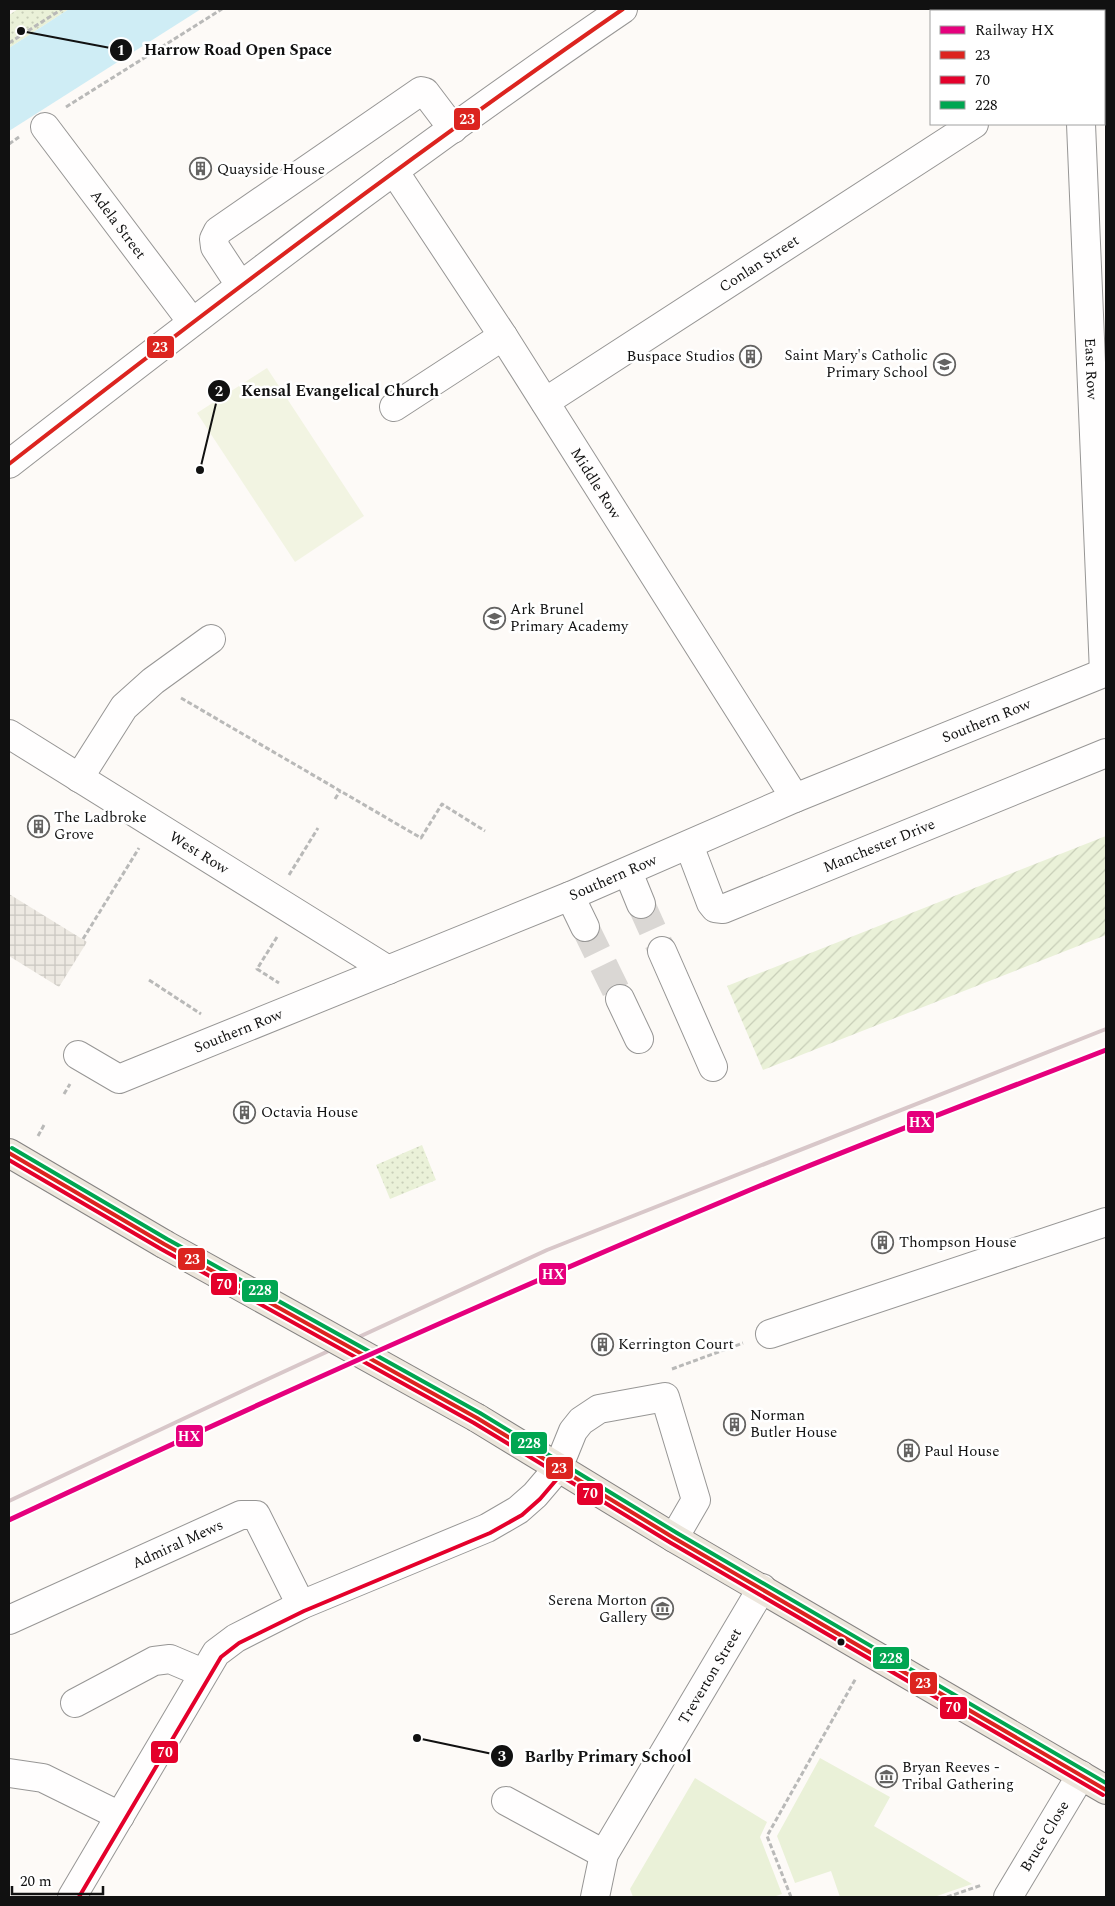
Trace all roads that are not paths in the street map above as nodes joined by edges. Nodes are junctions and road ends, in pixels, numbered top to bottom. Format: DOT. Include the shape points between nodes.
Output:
graph roads {
  1 [pos="623,9"];
  2 [pos="43,124"];
  3 [pos="972,125"];
  4 [pos="1082,125"];
  5 [pos="453,129"];
  6 [pos="394,171"];
  7 [pos="240,285"];
  8 [pos="192,322"];
  9 [pos="503,336"];
  10 [pos="545,402"];
  11 [pos="394,407"];
  12 [pos="9,464"];
  13 [pos="211,639"];
  14 [pos="1105,673"];
  15 [pos="9,734"];
  16 [pos="1106,753"];
  17 [pos="79,778"];
  18 [pos="795,798"];
  19 [pos="689,845"];
  20 [pos="628,872"];
  21 [pos="570,896"];
  22 [pos="641,904"];
  23 [pos="584,928"];
  24 [pos="662,951"];
  25 [pos="388,970"];
  26 [pos="620,999"];
  27 [pos="639,1039"];
  28 [pos="78,1055"];
  29 [pos="713,1066"];
  30 [pos="9,1153"];
  31 [pos="1106,1222"];
  32 [pos="770,1334"];
  33 [pos="558,1468"];
  34 [pos="674,1538"];
  35 [pos="762,1588"];
  36 [pos="301,1606"];
  37 [pos="9,1620"];
  38 [pos="203,1673"];
  39 [pos="74,1703"];
  40 [pos="9,1773"];
  41 [pos="1081,1775"];
  42 [pos="1106,1790"];
  43 [pos="506,1801"];
  44 [pos="120,1816"];
  45 [pos="604,1854"];
  46 [pos="72,1897"];
  47 [pos="595,1897"];
  48 [pos="1008,1897"];
  1 -- 5 [label="street"];
  2 -- 8 [label="street, Adela Street"];
  3 -- 10 [label="street, Conlan Street"];
  4 -- 14 [label="street, East Row"];
  5 -- 6 [label="street"];
  5 -- 7 [label="street" via="425,92 420,91 218,231 215,247"];
  6 -- 7 [label="street"];
  6 -- 9 [label="street, Middle Row"];
  7 -- 8 [label="street"];
  8 -- 12 [label="street"];
  9 -- 10 [label="street, Middle Row"];
  9 -- 11 [label="street"];
  10 -- 18 [label="street, Middle Row"];
  13 -- 17 [label="street" via="153,681 124,707"];
  14 -- 18 [label="street, Southern Row"];
  15 -- 17 [label="street, West Row"];
  16 -- 19 [label="street, Manchester Drive" via="723,909 715,908 711,903"];
  17 -- 25 [label="street, West Row"];
  18 -- 19 [label="street, Southern Row"];
  19 -- 20 [label="street, Southern Row"];
  20 -- 21 [label="street, Southern Row"];
  20 -- 22 [label="street"];
  21 -- 23 [label="street"];
  21 -- 25 [label="street, Southern Row"];
  24 -- 29 [label="street"];
  25 -- 28 [label="street, Southern Row" via="119,1079"];
  26 -- 27 [label="street"];
  30 -- 33 [label="main road, bridge" via="106,1211 477,1418"];
  31 -- 32 [label="street"];
  33 -- 34 [label="main road"];
  33 -- 34 [label="street" via="573,1431 599,1409 665,1397 696,1500"];
  33 -- 36 [label="street" via="518,1510 487,1528"];
  34 -- 35 [label="main road"];
  35 -- 41 [label="main road"];
  35 -- 45 [label="street, Treverton Street"];
  36 -- 37 [label="street, Admiral Mews" via="256,1515 241,1515"];
  36 -- 38 [label="street" via="236,1638 216,1653"];
  38 -- 39 [label="street" via="170,1659 154,1661"];
  38 -- 44 [label="street"];
  40 -- 44 [label="street" via="43,1778"];
  41 -- 42 [label="main road"];
  41 -- 48 [label="street, Bruce Close"];
  43 -- 45 [label="street"];
  44 -- 46 [label="street"];
  45 -- 47 [label="street, Treverton Street"];
}
